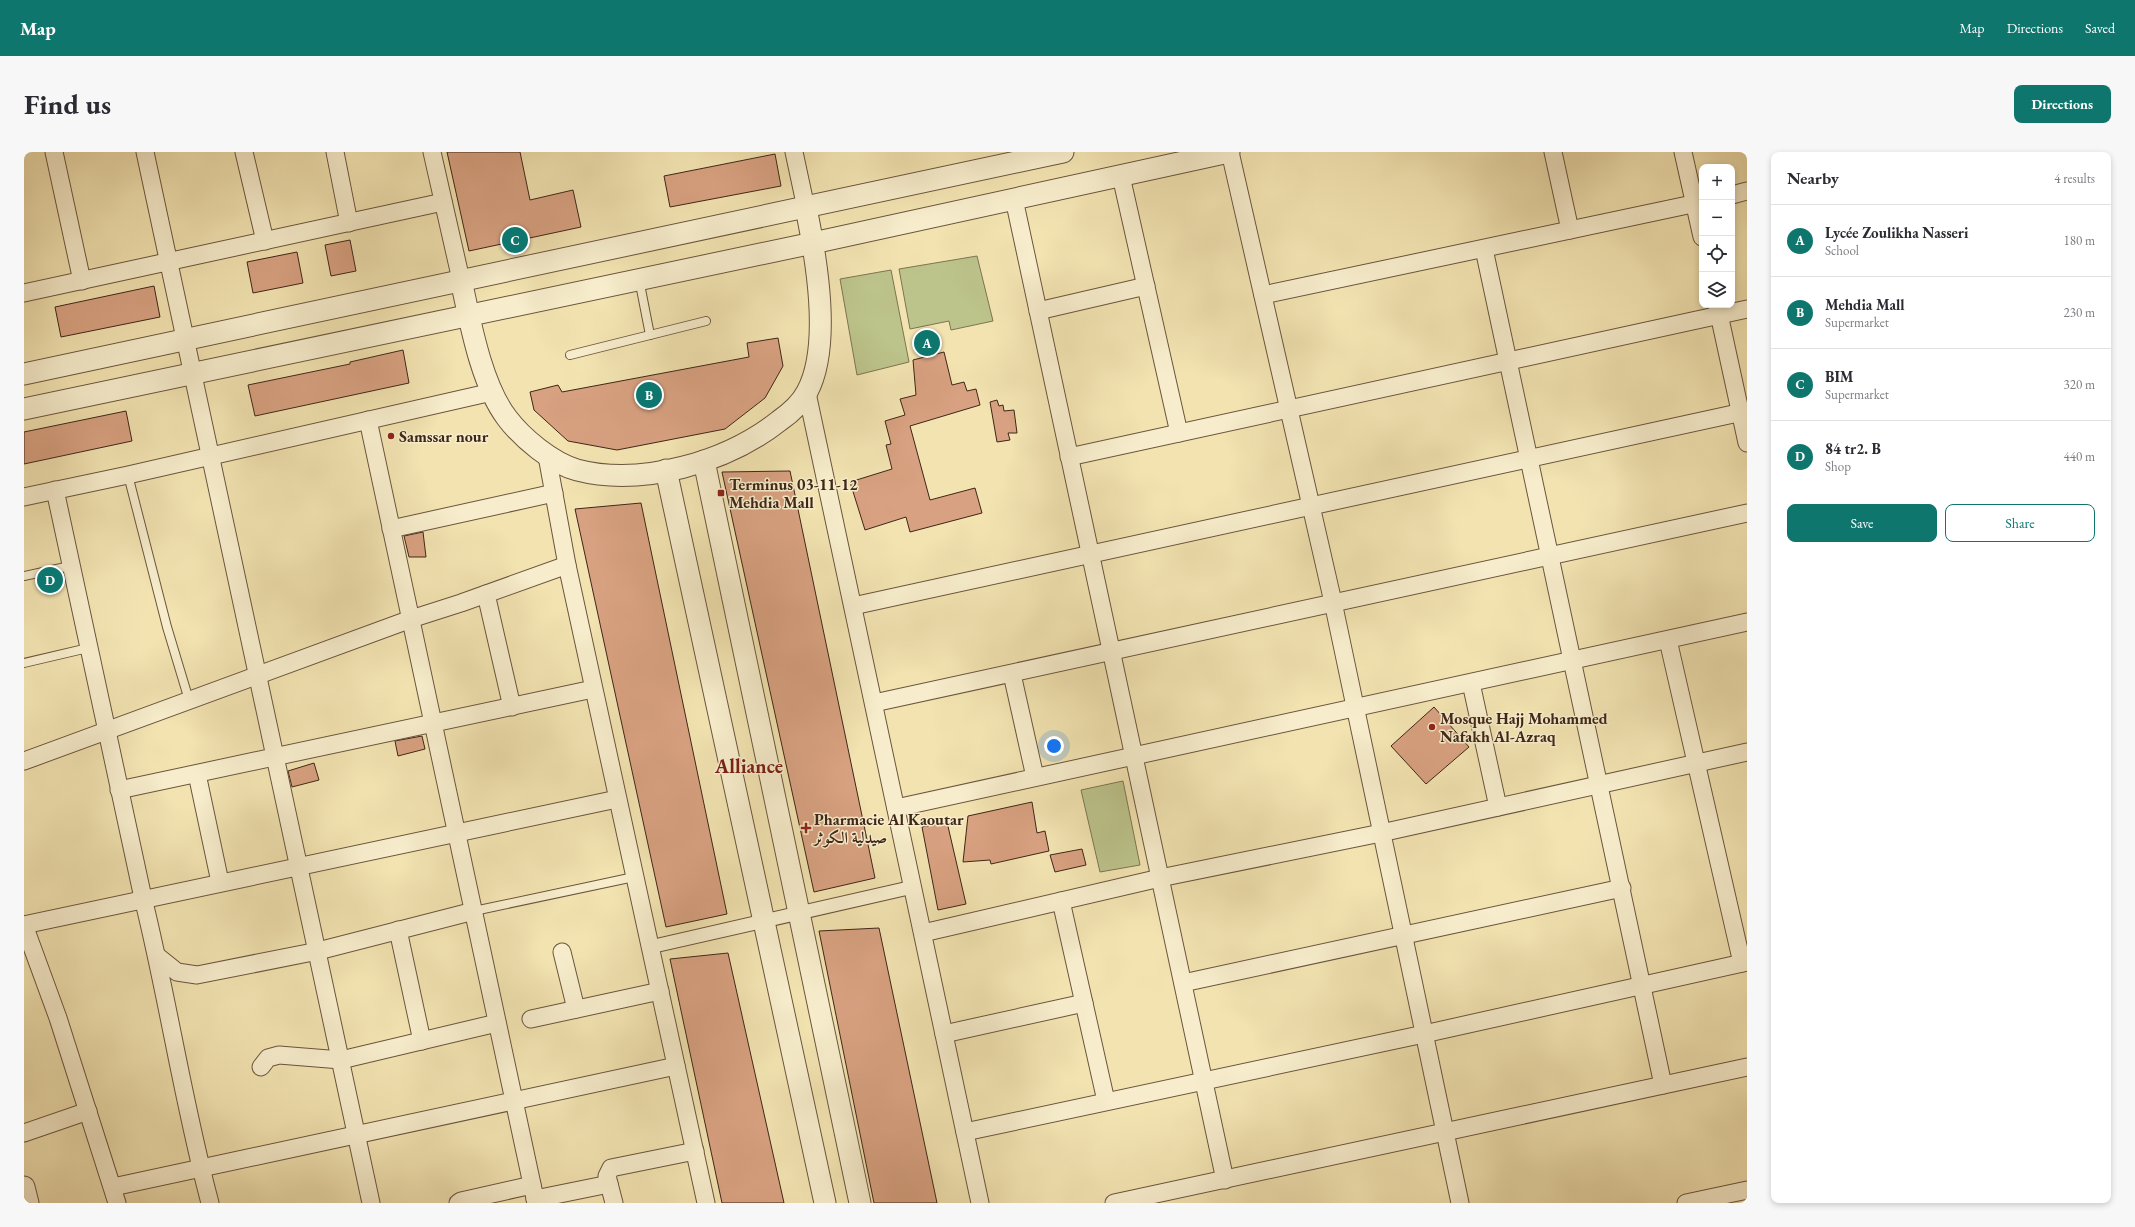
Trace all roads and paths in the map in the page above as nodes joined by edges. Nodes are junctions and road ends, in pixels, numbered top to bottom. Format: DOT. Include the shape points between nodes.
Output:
graph roads {
  1 [pos="54,152"];
  2 [pos="145,152"];
  3 [pos="244,152"];
  4 [pos="335,152"];
  5 [pos="432,152"];
  6 [pos="794,152"];
  7 [pos="1063,152"];
  8 [pos="1230,152"];
  9 [pos="1553,152"];
  10 [pos="1683,152"];
  11 [pos="1121,176"];
  12 [pos="1747,192"];
  13 [pos="1735,194"];
  14 [pos="1014,199"];
  15 [pos="443,202"];
  16 [pos="1698,202"];
  17 [pos="806,208"];
  18 [pos="349,223"];
  19 [pos="1570,230"];
  20 [pos="1702,236"];
  21 [pos="265,241"];
  22 [pos="813,243"];
  23 [pos="1484,249"];
  24 [pos="169,262"];
  25 [pos="639,279"];
  26 [pos="461,280"];
  27 [pos="82,281"];
  28 [pos="1146,286"];
  29 [pos="24,294"];
  30 [pos="1263,295"];
  31 [pos="1747,309"];
  32 [pos="1718,310"];
  33 [pos="1038,311"];
  34 [pos="469,315"];
  35 [pos="706,321"];
  36 [pos="650,335"];
  37 [pos="186,340"];
  38 [pos="570,355"];
  39 [pos="1508,362"];
  40 [pos="24,374"];
  41 [pos="193,375"];
  42 [pos="492,392"];
  43 [pos="807,393"];
  44 [pos="1290,408"];
  45 [pos="24,409"];
  46 [pos="1744,412"];
  47 [pos="368,420"];
  48 [pos="1179,433"];
  49 [pos="1747,443"];
  50 [pos="210,455"];
  51 [pos="547,456"];
  52 [pos="1069,456"];
  53 [pos="1529,458"];
  54 [pos="704,461"];
  55 [pos="666,470"];
  56 [pos="128,475"];
  57 [pos="54,490"];
  58 [pos="554,492"];
  59 [pos="24,496"];
  60 [pos="1312,505"];
  61 [pos="1747,513"];
  62 [pos="391,529"];
  63 [pos="1091,555"];
  64 [pos="1551,557"];
  65 [pos="567,565"];
  66 [pos="70,566"];
  67 [pos="24,576"];
  68 [pos="486,594"];
  69 [pos="1334,602"];
  70 [pos="853,606"];
  71 [pos="411,619"];
  72 [pos="1747,622"];
  73 [pos="1668,640"];
  74 [pos="88,648"];
  75 [pos="1111,652"];
  76 [pos="1573,661"];
  77 [pos="24,663"];
  78 [pos="1012,674"];
  79 [pos="258,675"];
  80 [pos="1471,683"];
  81 [pos="594,689"];
  82 [pos="189,700"];
  83 [pos="874,703"];
  84 [pos="512,707"];
  85 [pos="1355,708"];
  86 [pos="434,724"];
  87 [pos="107,730"];
  88 [pos="1747,752"];
  89 [pos="1133,755"];
  90 [pos="276,758"];
  91 [pos="24,761"];
  92 [pos="1696,763"];
  93 [pos="197,774"];
  94 [pos="1035,777"];
  95 [pos="1600,785"];
  96 [pos="119,790"];
  97 [pos="617,799"];
  98 [pos="1498,807"];
  99 [pos="896,808"];
  100 [pos="457,833"];
  101 [pos="1381,833"];
  102 [pos="300,866"];
  103 [pos="634,877"];
  104 [pos="1160,878"];
  105 [pos="220,882"];
  106 [pos="913,887"];
  107 [pos="1622,888"];
  108 [pos="143,898"];
  109 [pos="1061,901"];
  110 [pos="474,911"];
  111 [pos="799,913"];
  112 [pos="764,921"];
  113 [pos="24,925"];
  114 [pos="398,930"];
  115 [pos="923,933"];
  116 [pos="1403,935"];
  117 [pos="650,947"];
  118 [pos="318,950"];
  119 [pos="562,952"];
  120 [pos="157,956"];
  121 [pos="1744,963"];
  122 [pos="1183,983"];
  123 [pos="1643,986"];
  124 [pos="660,992"];
  125 [pos="1084,1003"];
  126 [pos="576,1009"];
  127 [pos="531,1019"];
  128 [pos="497,1023"];
  129 [pos="944,1034"];
  130 [pos="1424,1034"];
  131 [pos="422,1041"];
  132 [pos="341,1060"];
  133 [pos="676,1066"];
  134 [pos="261,1067"];
  135 [pos="1747,1067"];
  136 [pos="1203,1081"];
  137 [pos="1663,1085"];
  138 [pos="1106,1100"];
  139 [pos="513,1101"];
  140 [pos="88,1111"];
  141 [pos="965,1132"];
  142 [pos="24,1133"];
  143 [pos="1444,1133"];
  144 [pos="357,1134"];
  145 [pos="695,1151"];
  146 [pos="201,1167"];
  147 [pos="1225,1180"];
  148 [pos="609,1184"];
  149 [pos="24,1187"];
  150 [pos="1747,1190"];
  151 [pos="115,1195"];
  152 [pos="534,1196"];
  153 [pos="28,1203"];
  154 [pos="210,1203"];
  155 [pos="371,1203"];
  156 [pos="458,1203"];
  157 [pos="614,1203"];
  158 [pos="706,1203"];
  159 [pos="825,1203"];
  160 [pos="860,1203"];
  161 [pos="980,1203"];
  162 [pos="1114,1203"];
  163 [pos="1460,1203"];
  164 [pos="1686,1203"];
  1 -- 27 [label="street"];
  2 -- 24 [label="street"];
  3 -- 21 [label="street"];
  4 -- 18 [label="street"];
  5 -- 15 [label="street"];
  6 -- 17 [label="street"];
  7 -- 17 [label="street"];
  8 -- 11 [label="street"];
  8 -- 30 [label="street"];
  9 -- 19 [label="street"];
  10 -- 16 [label="street"];
  11 -- 14 [label="street"];
  11 -- 28 [label="street"];
  12 -- 13 [label="street"];
  14 -- 22 [label="street"];
  14 -- 33 [label="street"];
  15 -- 18 [label="street"];
  15 -- 26 [label="street"];
  16 -- 19 [label="street"];
  16 -- 20 [label="street"];
  17 -- 22 [label="street"];
  17 -- 26 [label="street"];
  18 -- 21 [label="street"];
  19 -- 23 [label="street"];
  21 -- 24 [label="street"];
  22 -- 25 [label="street"];
  22 -- 43 [label="street" via="820,335 814,374"];
  23 -- 30 [label="street"];
  23 -- 39 [label="street"];
  24 -- 27 [label="street"];
  24 -- 37 [label="street"];
  25 -- 34 [label="street"];
  25 -- 36 [label="lane"];
  26 -- 34 [label="street"];
  26 -- 37 [label="street"];
  27 -- 29 [label="street"];
  28 -- 33 [label="street"];
  28 -- 48 [label="street"];
  30 -- 44 [label="street"];
  31 -- 32 [label="street"];
  32 -- 39 [label="street"];
  32 -- 46 [label="street"];
  33 -- 52 [label="street"];
  34 -- 41 [label="street"];
  34 -- 42 [label="street"];
  35 -- 36 [label="lane"];
  36 -- 38 [label="lane"];
  37 -- 40 [label="street"];
  37 -- 41 [label="street"];
  39 -- 44 [label="street"];
  39 -- 53 [label="street"];
  41 -- 45 [label="street"];
  41 -- 50 [label="street"];
  42 -- 47 [label="street"];
  42 -- 51 [label="street" via="506,418"];
  43 -- 54 [label="street" via="790,413 761,435 729,452"];
  43 -- 70 [label="street"];
  44 -- 48 [label="street"];
  44 -- 60 [label="street"];
  46 -- 49 [label="street"];
  46 -- 53 [label="street"];
  47 -- 50 [label="street"];
  47 -- 62 [label="street"];
  48 -- 52 [label="street"];
  50 -- 56 [label="street"];
  50 -- 79 [label="street"];
  51 -- 55 [label="street" via="588,472 640,474"];
  51 -- 58 [label="street"];
  52 -- 63 [label="street"];
  53 -- 60 [label="street"];
  53 -- 64 [label="street"];
  54 -- 55 [label="street"];
  54 -- 111 [label="street"];
  55 -- 112 [label="street"];
  56 -- 57 [label="street"];
  56 -- 82 [label="lane" via="167,627"];
  57 -- 59 [label="street"];
  57 -- 66 [label="street"];
  58 -- 62 [label="street"];
  58 -- 65 [label="street"];
  60 -- 63 [label="street"];
  60 -- 69 [label="street"];
  61 -- 64 [label="street"];
  62 -- 71 [label="street"];
  63 -- 70 [label="street"];
  63 -- 75 [label="street"];
  64 -- 69 [label="street"];
  64 -- 76 [label="street"];
  65 -- 68 [label="street"];
  65 -- 81 [label="street"];
  66 -- 67 [label="lane"];
  66 -- 74 [label="street"];
  68 -- 71 [label="street"];
  68 -- 84 [label="street"];
  69 -- 75 [label="street"];
  69 -- 85 [label="street"];
  70 -- 83 [label="street"];
  71 -- 79 [label="street"];
  71 -- 86 [label="street"];
  72 -- 73 [label="street"];
  73 -- 76 [label="street"];
  73 -- 92 [label="street"];
  74 -- 77 [label="lane"];
  74 -- 87 [label="street"];
  75 -- 78 [label="street"];
  75 -- 89 [label="street"];
  76 -- 80 [label="street"];
  76 -- 95 [label="street"];
  78 -- 83 [label="street"];
  78 -- 94 [label="street"];
  79 -- 82 [label="street"];
  79 -- 90 [label="street"];
  80 -- 85 [label="street"];
  80 -- 98 [label="street"];
  81 -- 84 [label="street"];
  81 -- 97 [label="street"];
  82 -- 87 [label="street"];
  83 -- 99 [label="street"];
  84 -- 86 [label="street"];
  85 -- 89 [label="street"];
  85 -- 101 [label="street"];
  86 -- 90 [label="street"];
  86 -- 100 [label="street"];
  87 -- 91 [label="street"];
  87 -- 96 [label="street"];
  88 -- 92 [label="street"];
  89 -- 94 [label="street"];
  89 -- 104 [label="street"];
  90 -- 93 [label="street"];
  90 -- 102 [label="street"];
  92 -- 95 [label="street"];
  92 -- 121 [label="street"];
  93 -- 96 [label="street"];
  93 -- 105 [label="street"];
  94 -- 99 [label="street"];
  95 -- 98 [label="street"];
  95 -- 107 [label="street"];
  96 -- 108 [label="street"];
  97 -- 100 [label="street"];
  97 -- 103 [label="street"];
  98 -- 101 [label="street"];
  99 -- 106 [label="street"];
  100 -- 102 [label="street"];
  100 -- 110 [label="street"];
  101 -- 104 [label="street"];
  101 -- 116 [label="street"];
  102 -- 105 [label="street"];
  102 -- 118 [label="street"];
  103 -- 110 [label="lane"];
  103 -- 117 [label="street"];
  104 -- 109 [label="street"];
  104 -- 122 [label="street"];
  105 -- 108 [label="street"];
  106 -- 111 [label="street"];
  106 -- 115 [label="street"];
  107 -- 116 [label="street"];
  107 -- 123 [label="street"];
  108 -- 113 [label="street"];
  108 -- 120 [label="street"];
  109 -- 115 [label="street"];
  109 -- 125 [label="street"];
  110 -- 114 [label="street"];
  110 -- 128 [label="street"];
  111 -- 112 [label="street"];
  111 -- 160 [label="street"];
  112 -- 117 [label="street"];
  112 -- 159 [label="street"];
  113 -- 140 [label="street"];
  114 -- 118 [label="street"];
  114 -- 131 [label="street"];
  115 -- 129 [label="street"];
  116 -- 122 [label="street"];
  116 -- 130 [label="street"];
  117 -- 124 [label="street"];
  118 -- 120 [label="street" via="197,975 177,972"];
  118 -- 132 [label="street"];
  119 -- 126 [label="street"];
  120 -- 146 [label="street"];
  121 -- 123 [label="street"];
  122 -- 136 [label="street"];
  123 -- 130 [label="street"];
  123 -- 137 [label="street"];
  124 -- 126 [label="street"];
  124 -- 133 [label="street"];
  125 -- 129 [label="street"];
  125 -- 138 [label="street"];
  126 -- 127 [label="street"];
  128 -- 131 [label="street"];
  128 -- 139 [label="street"];
  129 -- 141 [label="street"];
  130 -- 136 [label="street"];
  130 -- 143 [label="street"];
  131 -- 132 [label="street"];
  132 -- 134 [label="street" via="278,1055 268,1058"];
  132 -- 144 [label="street"];
  133 -- 139 [label="street"];
  133 -- 145 [label="street"];
  135 -- 137 [label="street"];
  136 -- 138 [label="street"];
  136 -- 147 [label="street"];
  137 -- 143 [label="street"];
  138 -- 141 [label="street"];
  139 -- 144 [label="street"];
  139 -- 152 [label="street"];
  140 -- 142 [label="street"];
  140 -- 151 [label="street"];
  141 -- 161 [label="street"];
  143 -- 147 [label="street"];
  143 -- 163 [label="street"];
  144 -- 146 [label="street"];
  144 -- 155 [label="street"];
  145 -- 148 [label="street" via="611,1168 607,1176"];
  145 -- 158 [label="street"];
  146 -- 151 [label="street"];
  146 -- 154 [label="street"];
  147 -- 162 [label="street"];
  148 -- 152 [label="street"];
  148 -- 157 [label="street"];
  149 -- 153 [label="street"];
  150 -- 164 [label="street"];
  152 -- 156 [label="street"];
}
